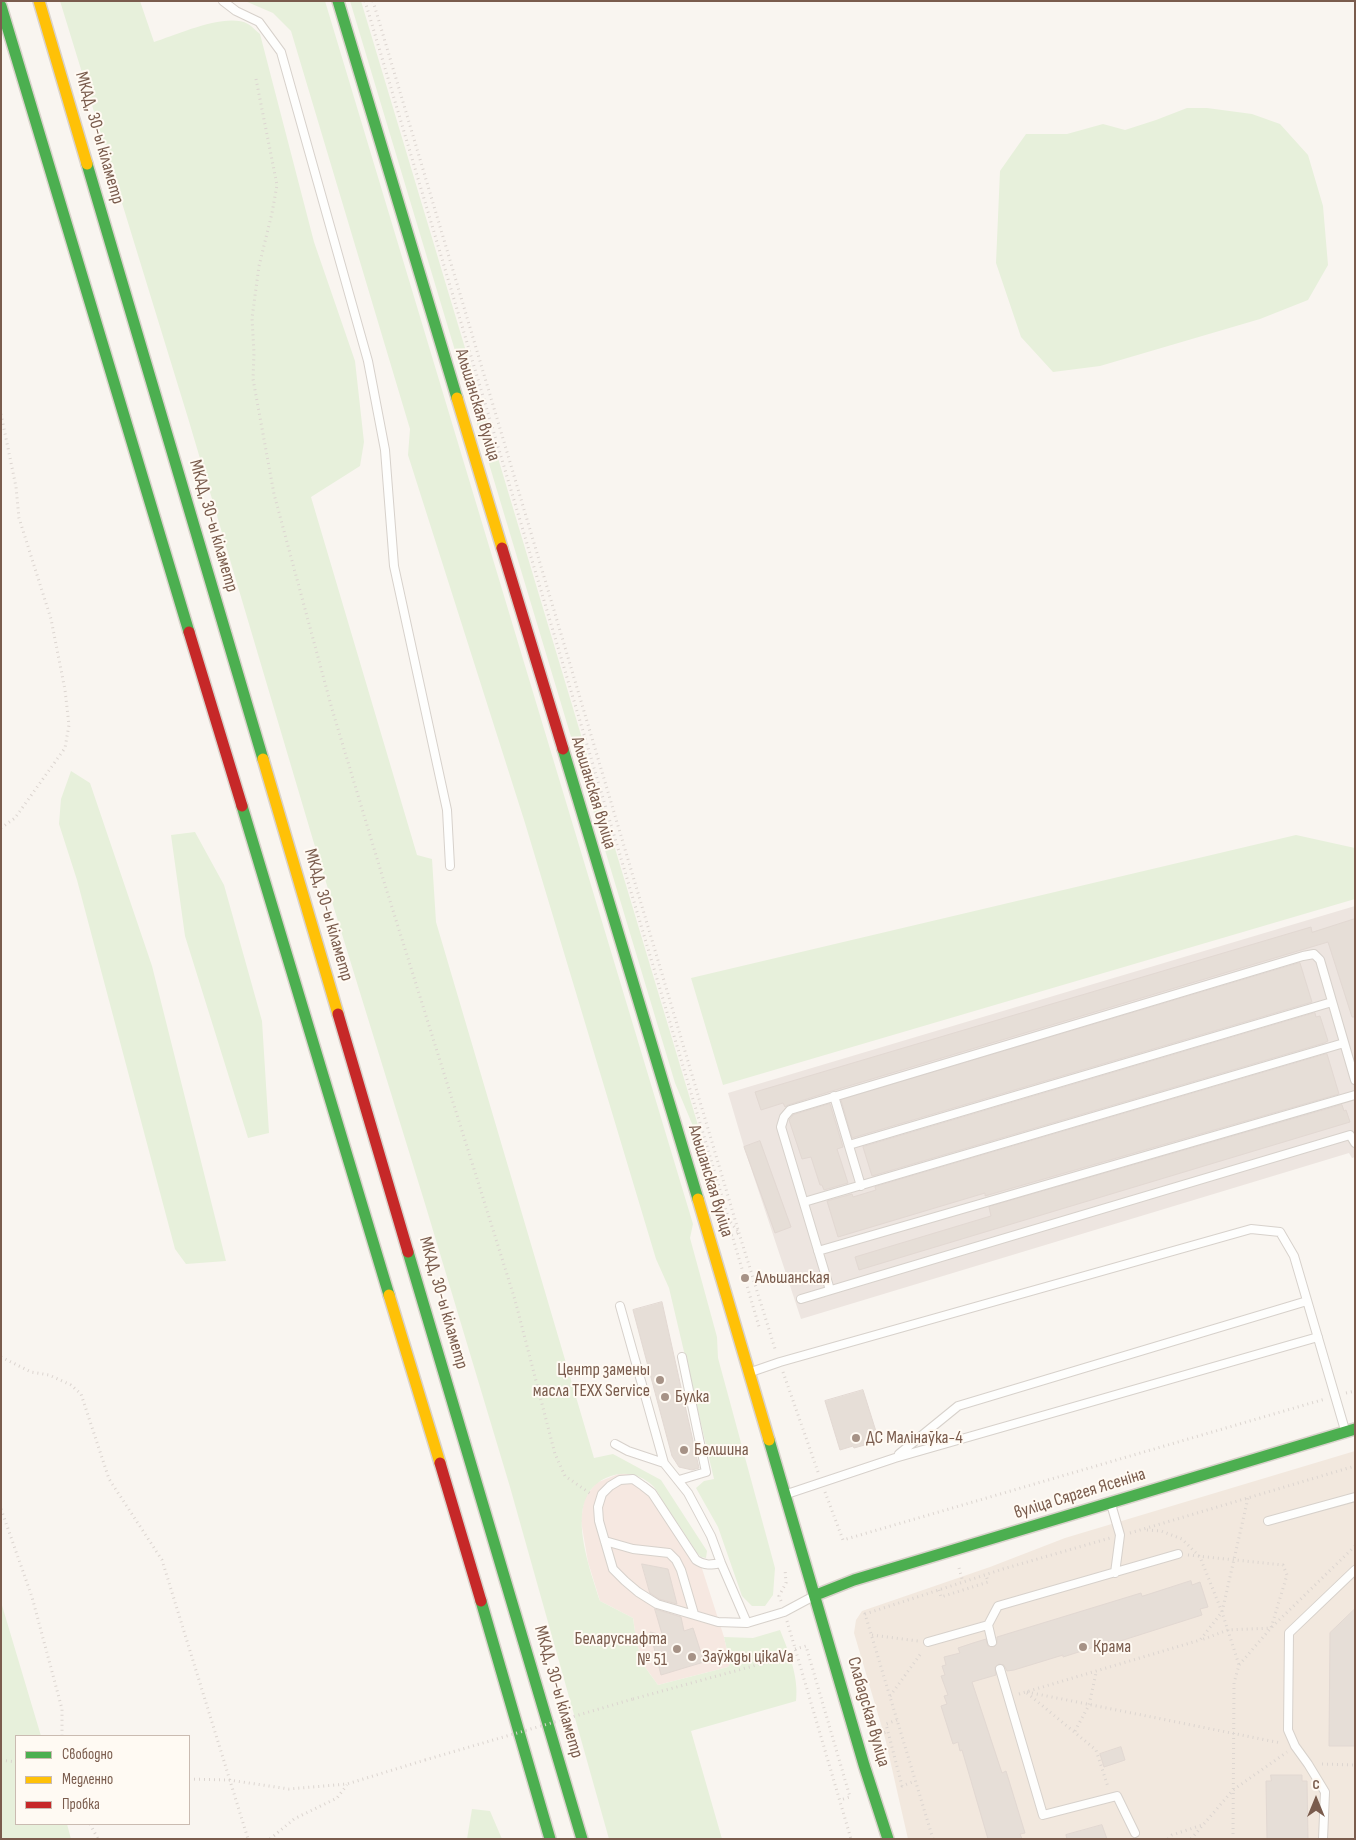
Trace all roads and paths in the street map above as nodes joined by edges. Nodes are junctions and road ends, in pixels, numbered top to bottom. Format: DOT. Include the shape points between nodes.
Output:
graph roads {
  1 [pos="39,1"];
  2 [pos="223,1"];
  3 [pos="338,1"];
  4 [pos="365,1"];
  5 [pos="372,1"];
  6 [pos="1,6"];
  7 [pos="256,80"];
  8 [pos="1,414"];
  9 [pos="1,828"];
  10 [pos="450,866"];
  11 [pos="1332,1002"];
  12 [pos="1344,1042"];
  13 [pos="1355,1080"];
  14 [pos="1355,1095"];
  15 [pos="834,1096"];
  16 [pos="1355,1143"];
  17 [pos="849,1145"];
  18 [pos="861,1186"];
  19 [pos="804,1202"];
  20 [pos="739,1233"];
  21 [pos="818,1251"];
  22 [pos="830,1290"];
  23 [pos="801,1298"];
  24 [pos="1307,1301"];
  25 [pos="620,1306"];
  26 [pos="760,1330"];
  27 [pos="1318,1337"];
  28 [pos="1,1357"];
  29 [pos="682,1357"];
  30 [pos="780,1362"];
  31 [pos="749,1372"];
  32 [pos="1355,1391"];
  33 [pos="1336,1396"];
  34 [pos="1350,1431"];
  35 [pos="616,1444"];
  36 [pos="896,1458"];
  37 [pos="664,1463"];
  38 [pos="1355,1466"];
  39 [pos="679,1480"];
  40 [pos="822,1483"];
  41 [pos="785,1494"];
  42 [pos="1355,1497"];
  43 [pos="1248,1498"];
  44 [pos="600,1501"];
  45 [pos="1111,1503"];
  46 [pos="1,1509"];
  47 [pos="1268,1520"];
  48 [pos="1144,1530"];
  49 [pos="1120,1535"];
  50 [pos="605,1541"];
  51 [pos="1355,1546"];
  52 [pos="1178,1554"];
  53 [pos="1200,1557"];
  54 [pos="1234,1559"];
  55 [pos="721,1563"];
  56 [pos="1355,1570"];
  57 [pos="1115,1573"];
  58 [pos="986,1575"];
  59 [pos="939,1590"];
  60 [pos="816,1595"];
  61 [pos="1222,1612"];
  62 [pos="694,1614"];
  63 [pos="746,1623"];
  64 [pos="988,1625"];
  65 [pos="1271,1628"];
  66 [pos="1228,1630"];
  67 [pos="872,1634"];
  68 [pos="1200,1640"];
  69 [pos="928,1642"];
  70 [pos="992,1642"];
  71 [pos="795,1649"];
  72 [pos="1239,1665"];
  73 [pos="1000,1669"];
  74 [pos="1096,1672"];
  75 [pos="1026,1692"];
  76 [pos="890,1696"];
  77 [pos="1008,1697"];
  78 [pos="1089,1705"];
  79 [pos="897,1720"];
  80 [pos="1075,1731"];
  81 [pos="1234,1733"];
  82 [pos="62,1735"];
  83 [pos="1295,1746"];
  84 [pos="1096,1750"];
  85 [pos="1,1760"];
  86 [pos="15,1762"];
  87 [pos="1308,1764"];
  88 [pos="1355,1765"];
  89 [pos="190,1779"];
  90 [pos="229,1780"];
  91 [pos="915,1781"];
  92 [pos="347,1784"];
  93 [pos="1233,1790"];
  94 [pos="840,1800"];
  95 [pos="91,1825"];
  96 [pos="1203,1825"];
  97 [pos="1134,1833"];
  98 [pos="98,1839"];
  99 [pos="248,1839"];
  100 [pos="270,1839"];
  101 [pos="550,1839"];
  102 [pos="582,1839"];
  103 [pos="851,1839"];
  104 [pos="888,1839"];
  105 [pos="933,1839"];
  106 [pos="1168,1839"];
  107 [pos="1191,1839"];
  108 [pos="1233,1839"];
  109 [pos="1323,1839"];
  1 -- 102 [label="main road, МКАД, 30-ы кіламетр"];
  2 -- 10 [label="lane" via="258,22 281,52 368,360 384,450 394,566 447,810"];
  3 -- 31 [label="main road, Альшанская вуліца"];
  4 -- 20 [label="path" via="729,1220"];
  5 -- 20 [label="path"];
  6 -- 101 [label="main road"];
  7 -- 44 [label="path" via="277,185 259,266 252,318 253,379 274,494 385,885 515,1300 555,1454 566,1476"];
  8 -- 9 [label="path" via="19,518 51,619 69,725 65,748 15,818"];
  11 -- 12 [label="lane"];
  11 -- 15 [label="lane" via="1320,960 1314,954 1303,956"];
  11 -- 17 [label="lane"];
  12 -- 13 [label="lane"];
  12 -- 18 [label="lane"];
  14 -- 21 [label="lane"];
  15 -- 17 [label="lane"];
  15 -- 19 [label="lane" via="790,1110 782,1122"];
  16 -- 22 [label="lane" via="1350,1135"];
  17 -- 18 [label="lane"];
  18 -- 19 [label="lane"];
  19 -- 21 [label="lane"];
  20 -- 26 [label="path" via="732,1235"];
  20 -- 30 [label="path"];
  21 -- 22 [label="lane"];
  22 -- 23 [label="lane"];
  24 -- 27 [label="lane"];
  24 -- 30 [label="lane" via="1294,1256 1280,1232 1251,1229"];
  24 -- 36 [label="lane" via="958,1406"];
  25 -- 37 [label="lane"];
  27 -- 33 [label="lane"];
  27 -- 36 [label="lane"];
  28 -- 90 [label="path" via="31,1372 49,1375 71,1385 81,1394 110,1478 162,1560"];
  29 -- 39 [label="lane" via="706,1472"];
  30 -- 31 [label="lane"];
  30 -- 40 [label="path"];
  31 -- 41 [label="main road, Альшанская вуліца"];
  32 -- 33 [label="path"];
  33 -- 34 [label="lane"];
  33 -- 40 [label="path" via="843,1540"];
  34 -- 45 [label="main road, вуліца Сяргея Ясеніна"];
  35 -- 37 [label="lane"];
  36 -- 40 [label="lane"];
  37 -- 39 [label="lane"];
  38 -- 43 [label="path"];
  39 -- 55 [label="lane" via="711,1536"];
  40 -- 41 [label="lane"];
  41 -- 60 [label="main road, Альшанская вуліца"];
  42 -- 47 [label="lane"];
  43 -- 48 [label="path"];
  43 -- 54 [label="path"];
  44 -- 50 [label="lane" via="599,1521"];
  44 -- 55 [label="lane" via="610,1486 620,1480 633,1479 652,1493 696,1560 708,1566"];
  45 -- 49 [label="lane"];
  45 -- 60 [label="main road, вуліца Сяргея Ясеніна" via="854,1580"];
  46 -- 82 [label="path" via="32,1597 62,1709"];
  48 -- 49 [label="path"];
  48 -- 53 [label="path" via="1161,1531 1182,1539"];
  49 -- 57 [label="lane"];
  49 -- 58 [label="path"];
  50 -- 62 [label="lane" via="613,1568 638,1592 657,1604"];
  50 -- 62 [label="lane" via="632,1549 669,1553 681,1570"];
  51 -- 65 [label="path"];
  52 -- 53 [label="path"];
  52 -- 57 [label="lane"];
  53 -- 54 [label="path"];
  53 -- 61 [label="path"];
  54 -- 61 [label="path"];
  54 -- 65 [label="path" via="1283,1565 1287,1575"];
  55 -- 63 [label="lane"];
  56 -- 83 [label="lane" via="1289,1633 1288,1730"];
  57 -- 64 [label="lane" via="998,1606"];
  58 -- 59 [label="path"];
  58 -- 59 [label="path" via="988,1582 941,1597"];
  59 -- 67 [label="path" via="865,1614"];
  60 -- 63 [label="lane" via="784,1612"];
  60 -- 104 [label="main road, Слабадская вуліца"];
  61 -- 66 [label="path"];
  61 -- 68 [label="path"];
  62 -- 63 [label="lane" via="718,1622"];
  64 -- 69 [label="lane"];
  64 -- 70 [label="lane"];
  65 -- 66 [label="path"];
  65 -- 72 [label="path"];
  66 -- 68 [label="path"];
  66 -- 72 [label="path"];
  67 -- 69 [label="path"];
  67 -- 76 [label="path"];
  68 -- 74 [label="path"];
  69 -- 76 [label="path"];
  71 -- 94 [label="path" via="806,1646 850,1797"];
  72 -- 81 [label="path" via="1234,1683"];
  73 -- 77 [label="lane"];
  74 -- 75 [label="path"];
  74 -- 78 [label="path"];
  75 -- 77 [label="path"];
  75 -- 78 [label="path"];
  75 -- 80 [label="path"];
  76 -- 79 [label="path"];
  77 -- 97 [label="lane" via="1043,1815 1117,1796"];
  78 -- 80 [label="path"];
  78 -- 81 [label="path"];
  79 -- 91 [label="path"];
  79 -- 91 [label="path" via="886,1724 902,1786"];
  80 -- 84 [label="path"];
  81 -- 83 [label="path"];
  81 -- 93 [label="path"];
  83 -- 87 [label="lane"];
  83 -- 93 [label="path"];
  85 -- 86 [label="path"];
  87 -- 88 [label="path"];
  87 -- 109 [label="lane" via="1325,1792"];
  89 -- 90 [label="path"];
  90 -- 92 [label="path" via="290,1790"];
  90 -- 99 [label="path"];
  91 -- 105 [label="path"];
  92 -- 94 [label="path, bridge" via="796,1654"];
  92 -- 100 [label="path" via="337,1798 294,1819"];
  93 -- 96 [label="path"];
  93 -- 108 [label="path"];
  94 -- 103 [label="path"];
  95 -- 98 [label="path"];
  96 -- 106 [label="path"];
  96 -- 107 [label="path"];
}
